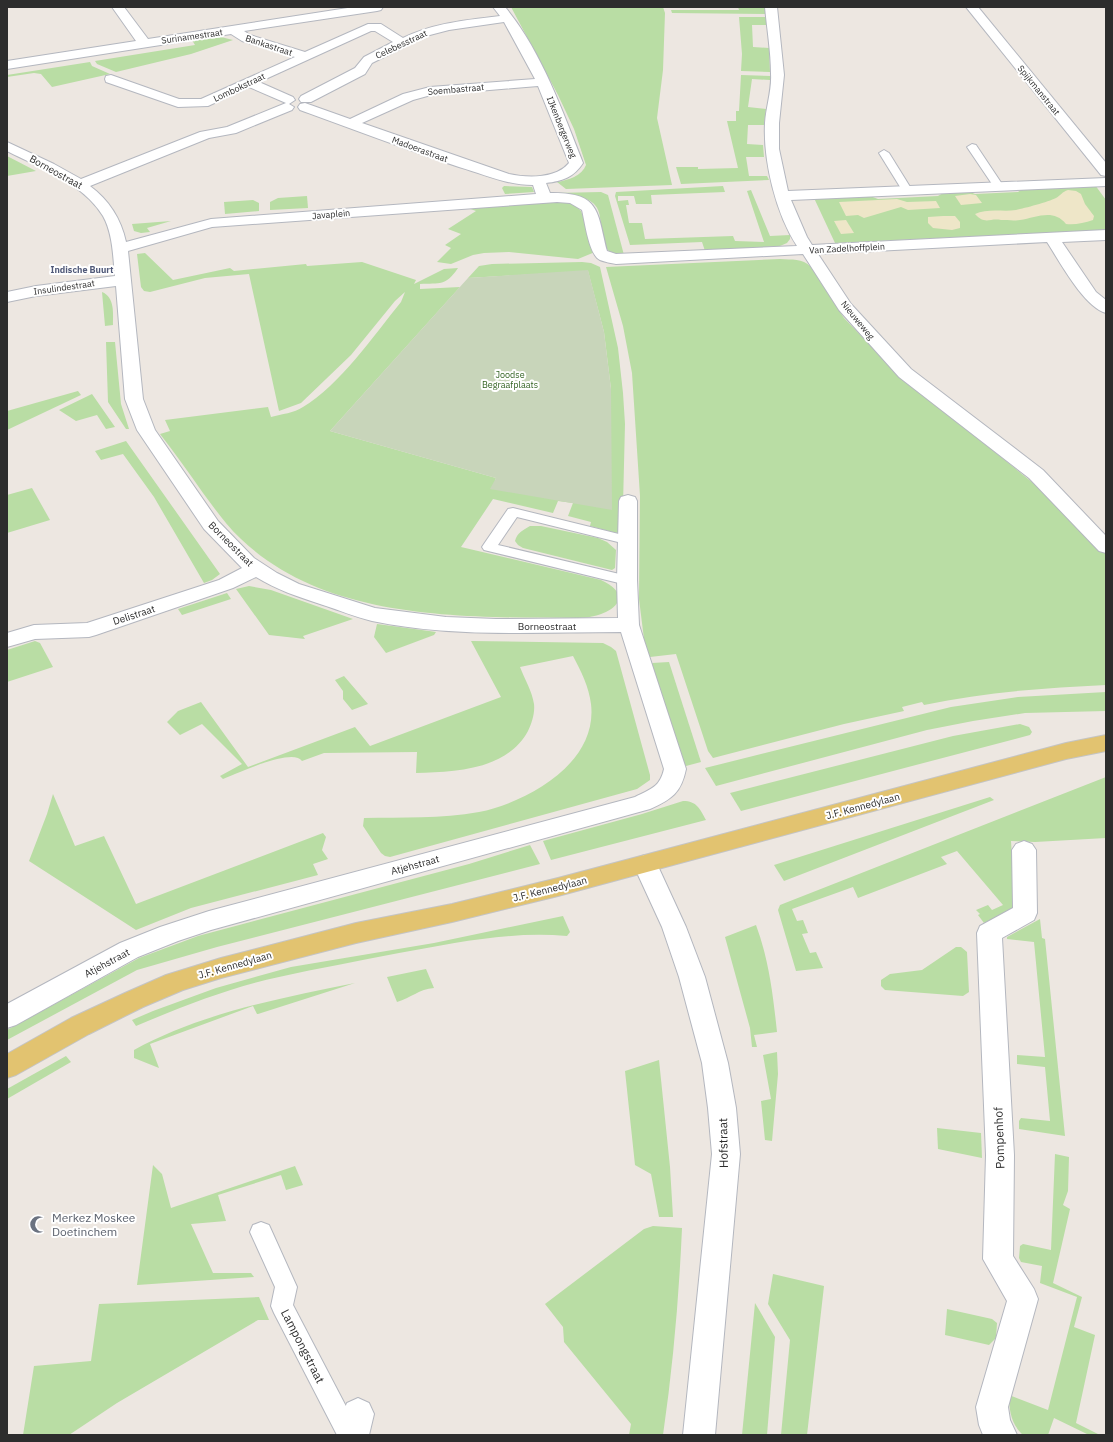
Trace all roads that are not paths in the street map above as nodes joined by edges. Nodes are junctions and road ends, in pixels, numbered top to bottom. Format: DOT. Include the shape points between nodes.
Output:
graph roads {
  1 [pos="118,7"];
  2 [pos="377,7"];
  3 [pos="499,7"];
  4 [pos="771,7"];
  5 [pos="972,7"];
  6 [pos="509,18"];
  7 [pos="234,30"];
  8 [pos="403,42"];
  9 [pos="144,43"];
  10 [pos="306,56"];
  11 [pos="7,65"];
  12 [pos="110,79"];
  13 [pos="248,82"];
  14 [pos="543,82"];
  15 [pos="288,103"];
  16 [pos="305,103"];
  17 [pos="351,123"];
  18 [pos="7,146"];
  19 [pos="972,147"];
  20 [pos="884,152"];
  21 [pos="1106,172"];
  22 [pos="538,180"];
  23 [pos="1106,182"];
  24 [pos="80,185"];
  25 [pos="999,187"];
  26 [pos="907,190"];
  27 [pos="782,196"];
  28 [pos="545,198"];
  29 [pos="1106,235"];
  30 [pos="1052,238"];
  31 [pos="120,248"];
  32 [pos="808,250"];
  33 [pos="122,280"];
  34 [pos="7,297"];
  35 [pos="1106,308"];
  36 [pos="628,501"];
  37 [pos="626,540"];
  38 [pos="1106,547"];
  39 [pos="255,568"];
  40 [pos="627,580"];
  41 [pos="629,625"];
  42 [pos="7,640"];
  43 [pos="1106,744"];
  44 [pos="1024,850"];
  45 [pos="645,864"];
  46 [pos="7,1017"];
  47 [pos="7,1067"];
  48 [pos="260,1232"];
  49 [pos="353,1428"];
  50 [pos="699,1435"];
  51 [pos="1001,1435"];
  1 -- 9 [label="street"];
  2 -- 7 [label="street, Surinamestraat"];
  3 -- 6 [label="street, IJkenbergerweg"];
  4 -- 27 [label="street, Nieuweweg" via="778,75 772,123 772,149"];
  5 -- 21 [label="street, Spijkmanstraat"];
  6 -- 8 [label="street, Celebesstraat" via="444,27"];
  6 -- 14 [label="street, IJkenbergerweg"];
  7 -- 9 [label="street, Surinamestraat"];
  7 -- 10 [label="street, Bankastraat" via="246,38"];
  8 -- 10 [label="street, Lombokstraat" via="377,27 362,24"];
  8 -- 16 [label="street, Celebesstraat" via="368,60 360,71"];
  9 -- 11 [label="street, Surinamestraat"];
  10 -- 13 [label="street, Lombokstraat"];
  12 -- 13 [label="street, Lombokstraat" via="178,103 203,103"];
  13 -- 15 [label="street"];
  14 -- 17 [label="street, Soembastraat" via="430,90 417,93"];
  14 -- 22 [label="street, IJkenbergerweg" via="576,163 572,170 565,174"];
  15 -- 16 [label="street, Celebesstraat" via="298,108"];
  15 -- 24 [label="street, Celebesstraat" via="231,130 205,135"];
  16 -- 17 [label="street, Madoerastraat"];
  17 -- 22 [label="street, Madoerastraat" via="506,178"];
  18 -- 24 [label="street, Borneostraat"];
  19 -- 25 [label="lane"];
  20 -- 26 [label="lane"];
  22 -- 28 [label="street"];
  23 -- 25 [label="street"];
  24 -- 31 [label="street, Borneostraat" via="110,216"];
  25 -- 26 [label="street"];
  26 -- 27 [label="street"];
  27 -- 32 [label="street, Nieuweweg" via="799,237"];
  28 -- 31 [label="street, Javaplein" via="211,223"];
  28 -- 32 [label="street, Van Zadelhoffplein" via="564,197 585,204 589,209 600,253 605,257 616,259"];
  29 -- 30 [label="street, Van Zadelhoffplein"];
  30 -- 32 [label="street, Van Zadelhoffplein"];
  30 -- 35 [label="street" via="1090,296"];
  31 -- 33 [label="street, Borneostraat"];
  32 -- 38 [label="street, Nieuweweg" via="845,307 905,373 1036,474"];
  33 -- 34 [label="street, Insulindestraat"];
  33 -- 39 [label="street, Borneostraat" via="134,399 139,415 146,430 210,526"];
  36 -- 37 [label="street"];
  37 -- 40 [label="street"];
  37 -- 40 [label="lane" via="513,512 489,548"];
  39 -- 41 [label="street, Borneostraat" via="292,588 372,614 410,620 496,626"];
  39 -- 42 [label="street, Delistraat" via="226,584 89,630 34,632"];
  40 -- 41 [label="street"];
  41 -- 46 [label="street, Atjehstraat" via="675,769 672,783 661,794 642,803 169,934 129,950"];
  43 -- 45 [label="main road, J.F. Kennedylaan" via="1066,751"];
  44 -- 51 [label="street, Pompenhof" via="1025,913 989,933 1000,1155 998,1258 1023,1299 992,1407 995,1425"];
  45 -- 47 [label="main road, J.F. Kennedylaan" via="535,893 340,937 175,982 80,1026"];
  45 -- 50 [label="street, Hofstraat" via="674,927 692,977 715,1063 722,1108 726,1154"];
  48 -- 49 [label="lane, Lampongstraat" via="286,1287 282,1306"];
}
